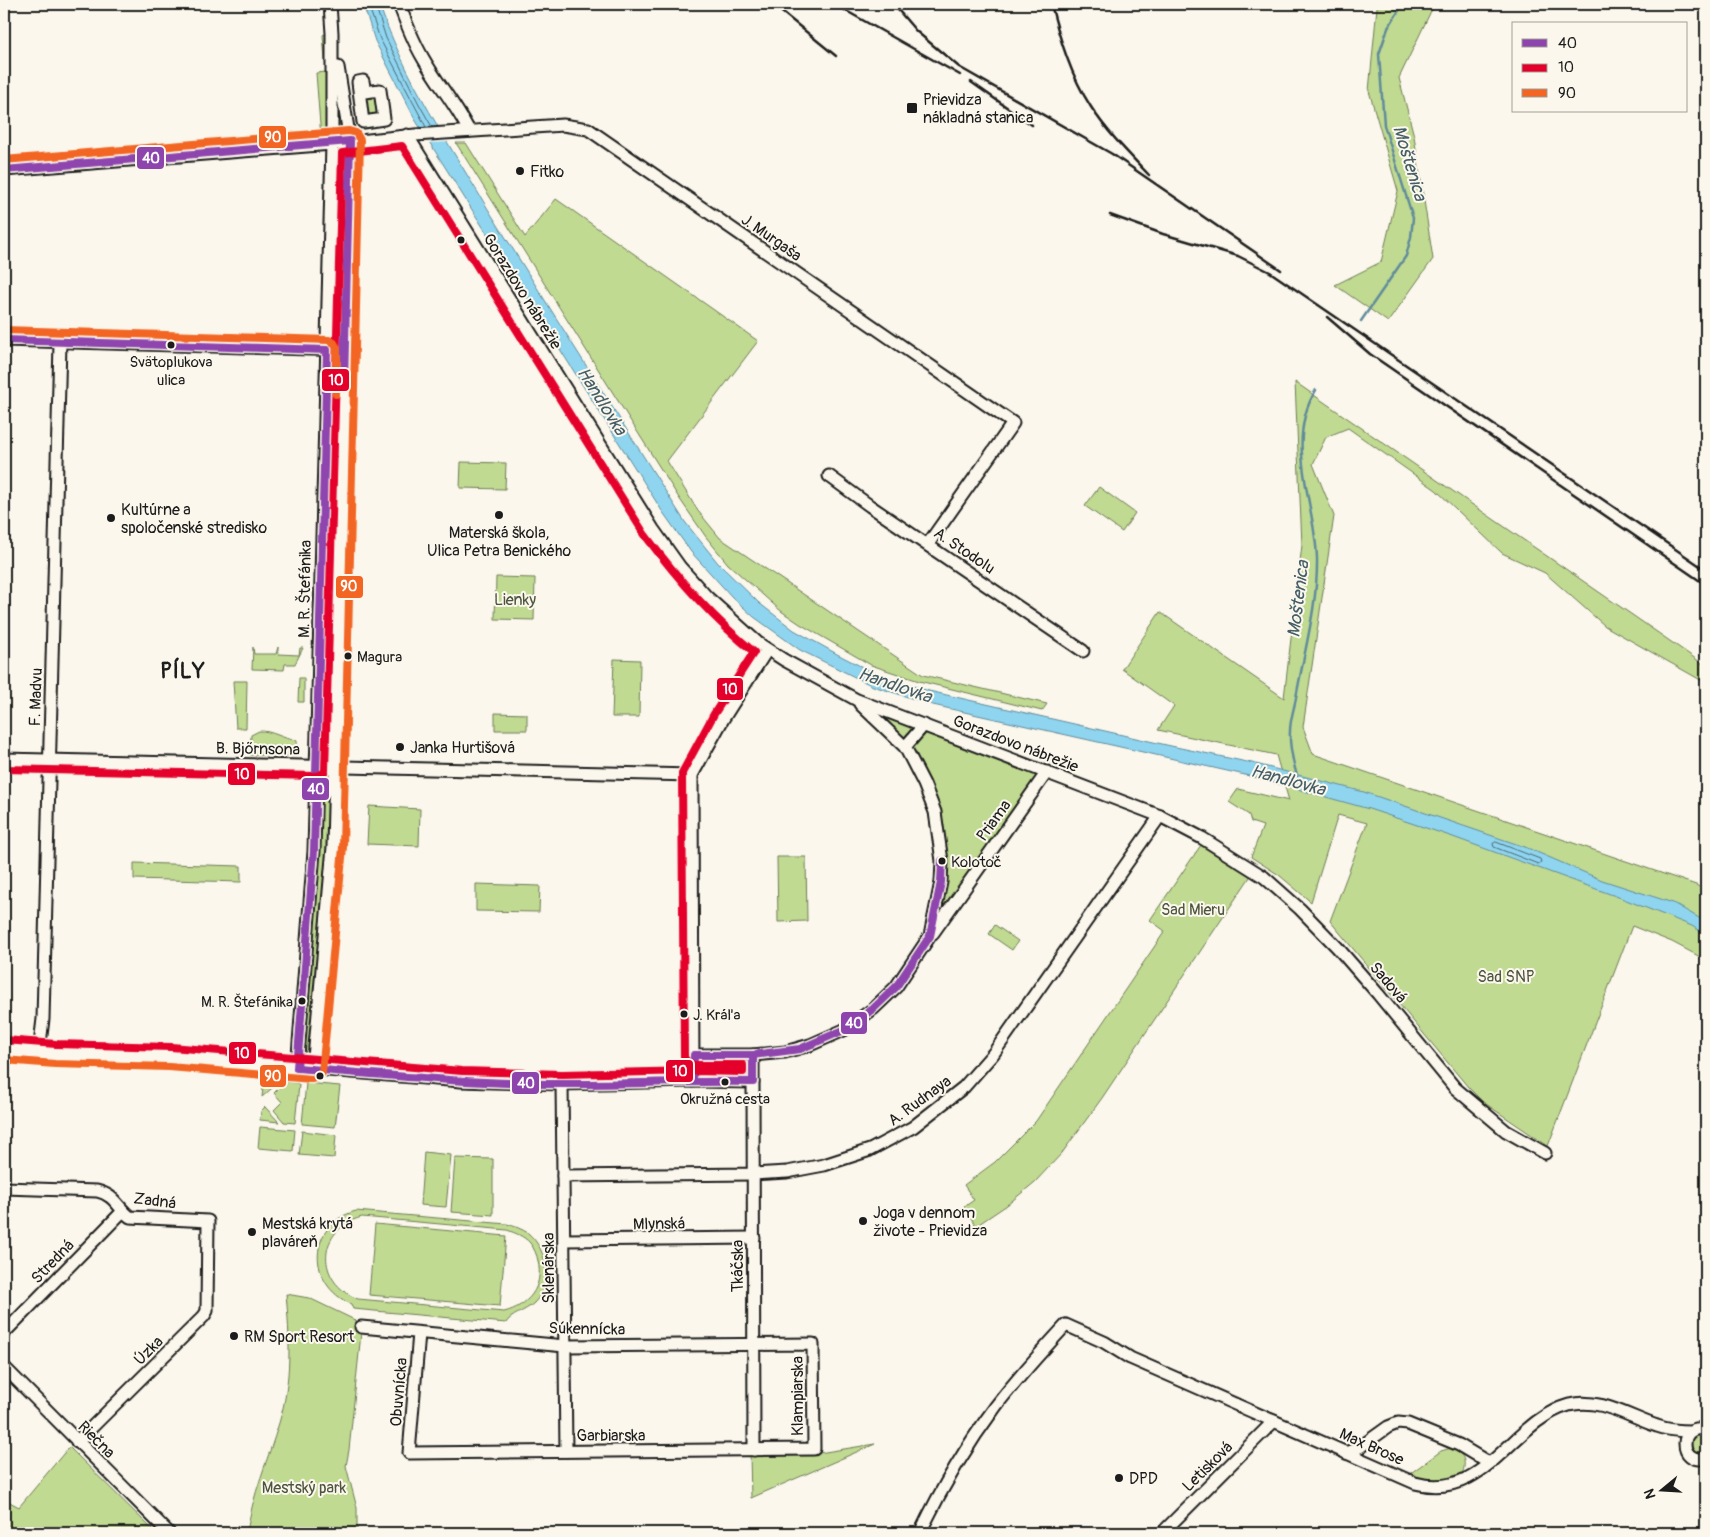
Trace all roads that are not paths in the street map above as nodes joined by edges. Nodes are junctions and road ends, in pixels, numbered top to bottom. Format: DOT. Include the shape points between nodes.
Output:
graph roads {
  1 [pos="330,4"];
  2 [pos="399,4"];
  3 [pos="332,33"];
  4 [pos="469,131"];
  5 [pos="411,135"];
  6 [pos="350,141"];
  7 [pos="332,144"];
  8 [pos="4,170"];
  9 [pos="4,340"];
  10 [pos="60,343"];
  11 [pos="327,350"];
  12 [pos="345,350"];
  13 [pos="829,476"];
  14 [pos="928,544"];
  15 [pos="767,650"];
  16 [pos="1083,651"];
  17 [pos="857,700"];
  18 [pos="924,725"];
  19 [pos="905,747"];
  20 [pos="4,759"];
  21 [pos="49,760"];
  22 [pos="316,766"];
  23 [pos="335,766"];
  24 [pos="1047,772"];
  25 [pos="692,775"];
  26 [pos="1160,816"];
  27 [pos="1202,838"];
  28 [pos="930,936"];
  29 [pos="4,1050"];
  30 [pos="39,1052"];
  31 [pos="694,1055"];
  32 [pos="753,1055"];
  33 [pos="297,1068"];
  34 [pos="313,1069"];
  35 [pos="693,1081"];
  36 [pos="753,1082"];
  37 [pos="562,1084"];
  38 [pos="1545,1153"];
  39 [pos="753,1174"];
  40 [pos="563,1176"];
  41 [pos="4,1188"];
  42 [pos="123,1211"];
  43 [pos="754,1238"];
  44 [pos="564,1240"];
  45 [pos="208,1266"];
  46 [pos="361,1327"];
  47 [pos="4,1333"];
  48 [pos="419,1333"];
  49 [pos="754,1344"];
  50 [pos="813,1344"];
  51 [pos="564,1346"];
  52 [pos="4,1367"];
  53 [pos="1706,1418"];
  54 [pos="1274,1421"];
  55 [pos="1658,1427"];
  56 [pos="1698,1430"];
  57 [pos="77,1442"];
  58 [pos="1685,1446"];
  59 [pos="814,1449"];
  60 [pos="754,1450"];
  61 [pos="566,1451"];
  62 [pos="409,1453"];
  63 [pos="1346,1453"];
  64 [pos="1706,1458"];
  65 [pos="1489,1464"];
  66 [pos="169,1533"];
  67 [pos="920,1533"];
  68 [pos="1162,1533"];
  1 -- 3 [label="street"];
  2 -- 4 [label="street" via="423,59 461,113"];
  3 -- 6 [label="street"];
  3 -- 7 [label="street, M. R. Štefánika"];
  4 -- 5 [label="street, J. Murgaša"];
  4 -- 14 [label="street, J. Murgaša" via="563,125 588,129 1013,423"];
  5 -- 6 [label="street, J. Murgaša"];
  5 -- 15 [label="street, Gorazdovo nábrežie" via="653,529 706,596"];
  6 -- 7 [label="street"];
  6 -- 12 [label="street"];
  7 -- 8 [label="street"];
  7 -- 11 [label="street, M. R. Štefánika"];
  9 -- 10 [label="street"];
  10 -- 11 [label="street"];
  10 -- 21 [label="street, F. Madvu"];
  11 -- 12 [label="street"];
  11 -- 22 [label="street, M. R. Štefánika"];
  12 -- 23 [label="street"];
  13 -- 14 [label="street, A. Stodolu"];
  14 -- 16 [label="street, A. Stodolu"];
  15 -- 17 [label="street, Gorazdovo nábrežie"];
  15 -- 25 [label="street"];
  17 -- 18 [label="street, Gorazdovo nábrežie"];
  17 -- 19 [label="street"];
  18 -- 19 [label="street"];
  18 -- 24 [label="street, Gorazdovo nábrežie"];
  19 -- 28 [label="street" via="926,789 940,843 941,882"];
  20 -- 21 [label="street, B. Bjőrnsona"];
  21 -- 22 [label="street, B. Bjőrnsona"];
  21 -- 30 [label="street, F. Madvu" via="43,1018"];
  22 -- 23 [label="street, B. Bjőrnsona"];
  22 -- 33 [label="street, M. R. Štefánika" via="314,851"];
  23 -- 25 [label="street, B. Bjőrnsona"];
  23 -- 34 [label="street" via="332,852"];
  24 -- 26 [label="street, Gorazdovo nábrežie"];
  24 -- 28 [label="street, Priama"];
  25 -- 31 [label="street"];
  26 -- 27 [label="street, Gorazdovo nábrežie"];
  26 -- 39 [label="street, A. Rudnaya" via="1007,1036 964,1087 913,1127 870,1150 824,1165"];
  27 -- 38 [label="street, Sadová" via="1264,876 1300,909 1378,994 1455,1088 1506,1131"];
  28 -- 32 [label="street" via="896,987 874,1010 844,1030 800,1048"];
  29 -- 30 [label="street"];
  30 -- 33 [label="street" via="170,1057"];
  31 -- 32 [label="street"];
  31 -- 35 [label="street"];
  32 -- 36 [label="street, Tkáčska"];
  33 -- 34 [label="street"];
  34 -- 37 [label="street" via="461,1081"];
  35 -- 36 [label="street"];
  35 -- 37 [label="street"];
  36 -- 39 [label="street, Tkáčska"];
  37 -- 40 [label="street, Sklenárska"];
  39 -- 40 [label="street, A. Rudnaya"];
  39 -- 43 [label="street, Tkáčska"];
  40 -- 44 [label="street, Sklenárska"];
  41 -- 42 [label="street, Zadná" via="98,1191 107,1193"];
  42 -- 45 [label="street, Zadná" via="130,1217 208,1221"];
  42 -- 47 [label="street, Stredná"];
  43 -- 44 [label="street, Mlynská"];
  43 -- 49 [label="street, Tkáčska"];
  44 -- 51 [label="street, Sklenárska"];
  45 -- 57 [label="street, Úzka" via="207,1311 204,1316"];
  46 -- 48 [label="street, Súkennícka"];
  48 -- 51 [label="street, Súkennícka"];
  48 -- 62 [label="street, Obuvnícka"];
  49 -- 50 [label="street, Súkennícka"];
  49 -- 51 [label="street, Súkennícka"];
  49 -- 60 [label="street, Tkáčska"];
  50 -- 59 [label="street, Klampiarska"];
  51 -- 61 [label="street, Sklenárska"];
  52 -- 57 [label="street, Riečna"];
  53 -- 56 [label="street"];
  54 -- 63 [label="street, Max Brose"];
  54 -- 67 [label="street, Max Brose" via="1130,1358 1066,1325 996,1407 954,1468"];
  54 -- 68 [label="street, Letisková"];
  55 -- 56 [label="street, Max Brose"];
  55 -- 58 [label="street, Max Brose"];
  55 -- 65 [label="street, Max Brose" via="1607,1407 1588,1403 1571,1405 1555,1410"];
  56 -- 58 [label="street" via="1686,1438"];
  57 -- 66 [label="street, Riečna"];
  58 -- 64 [label="street, Max Brose" via="1692,1457"];
  59 -- 60 [label="street, Garbiarska"];
  60 -- 61 [label="street, Garbiarska"];
  61 -- 62 [label="street, Garbiarska"];
  63 -- 65 [label="street, Max Brose" via="1427,1486 1451,1485 1466,1480"];
  63 -- 65 [label="street" via="1388,1427 1408,1424 1459,1445"];
}
